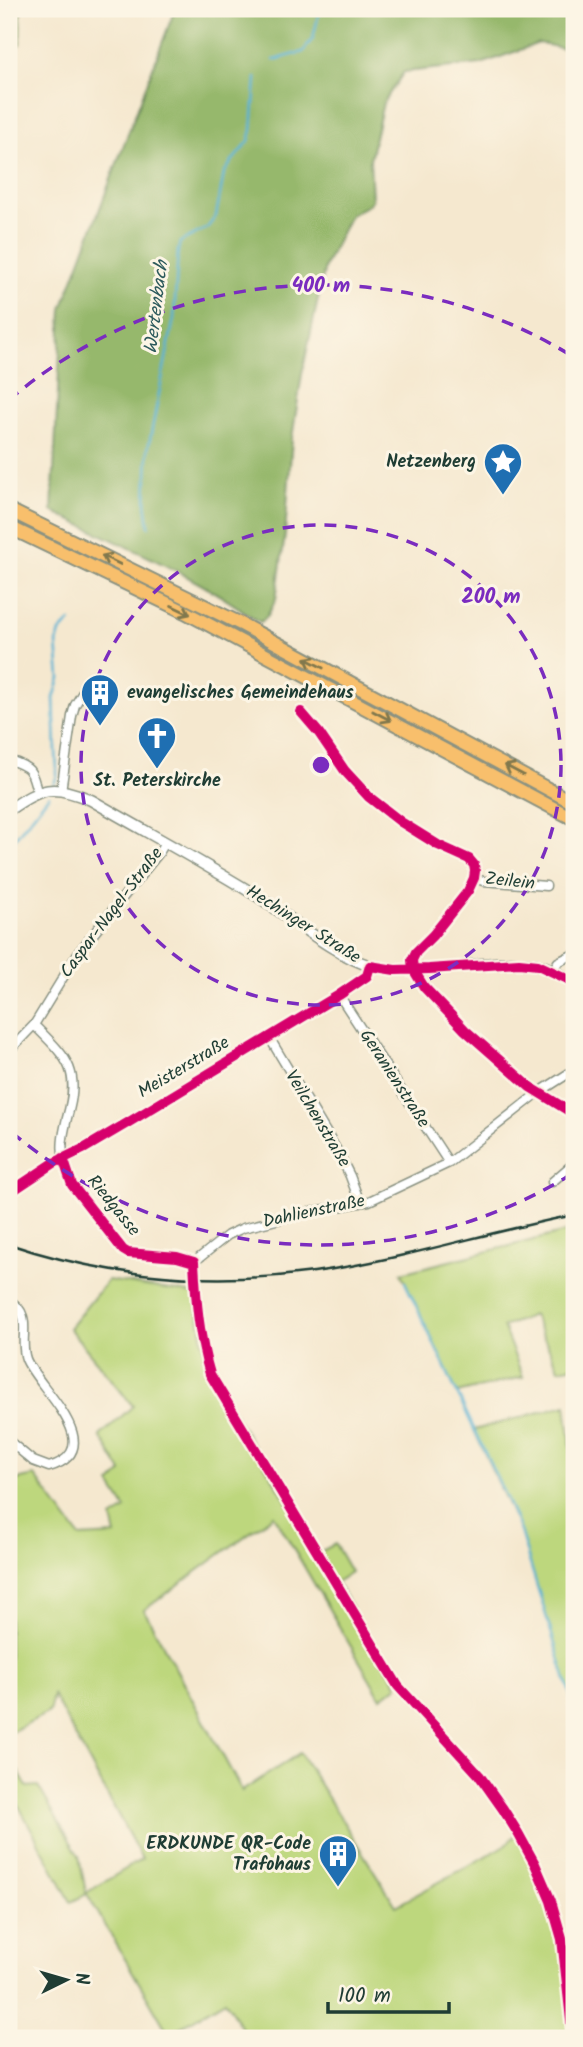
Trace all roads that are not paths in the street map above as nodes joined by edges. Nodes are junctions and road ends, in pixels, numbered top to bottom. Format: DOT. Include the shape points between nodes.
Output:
graph roads {
  1 [pos="9,510"];
  2 [pos="9,527"];
  3 [pos="89,682"];
  4 [pos="301,712"];
  5 [pos="9,760"];
  6 [pos="42,791"];
  7 [pos="61,791"];
  8 [pos="574,803"];
  9 [pos="9,810"];
  10 [pos="574,819"];
  11 [pos="165,843"];
  12 [pos="474,878"];
  13 [pos="546,886"];
  14 [pos="574,954"];
  15 [pos="370,966"];
  16 [pos="413,970"];
  17 [pos="553,970"];
  18 [pos="574,982"];
  19 [pos="339,995"];
  20 [pos="34,1025"];
  21 [pos="269,1037"];
  22 [pos="9,1051"];
  23 [pos="574,1070"];
  24 [pos="538,1093"];
  25 [pos="574,1114"];
  26 [pos="63,1158"];
  27 [pos="449,1163"];
  28 [pos="574,1163"];
  29 [pos="552,1182"];
  30 [pos="9,1193"];
  31 [pos="360,1203"];
  32 [pos="194,1262"];
  33 [pos="9,1300"];
  34 [pos="9,1441"];
  8 -- 1 [label="highway, one-way" via="241,624"];
  2 -- 10 [label="highway, one-way" via="186,612"];
  3 -- 7 [label="street" via="72,716"];
  4 -- 12 [label="street" via="369,797 438,845 469,859"];
  5 -- 6 [label="street" via="30,769"];
  6 -- 7 [label="street, Hechinger Straße"];
  6 -- 9 [label="street"];
  7 -- 11 [label="street, Hechinger Straße" via="91,800"];
  11 -- 15 [label="street, Hechinger Straße"];
  11 -- 20 [label="street, Caspar-Nagel-Straße" via="78,953"];
  12 -- 13 [label="street, Zeilein"];
  12 -- 16 [label="street" via="415,952"];
  14 -- 17 [label="street"];
  15 -- 16 [label="street, Hechinger Straße"];
  15 -- 19 [label="street, Meisterstraße" via="367,976"];
  16 -- 17 [label="street, Hechinger Straße" via="519,963"];
  16 -- 24 [label="street" via="465,1030"];
  17 -- 18 [label="street, Hechinger Straße"];
  19 -- 21 [label="street, Meisterstraße"];
  19 -- 27 [label="street, Geranienstraße"];
  20 -- 22 [label="street, Caspar-Nagel-Straße"];
  20 -- 26 [label="street, Riedgasse" via="55,1046 73,1078 73,1097 61,1140"];
  21 -- 26 [label="street, Meisterstraße"];
  21 -- 31 [label="street, Veilchenstraße" via="351,1175"];
  23 -- 24 [label="street, Dahlienstraße"];
  24 -- 25 [label="street"];
  24 -- 27 [label="street, Dahlienstraße"];
  26 -- 30 [label="street, Meisterstraße"];
  26 -- 32 [label="street, Riedgasse" via="72,1185 123,1250"];
  27 -- 31 [label="street, Dahlienstraße"];
  28 -- 29 [label="street"];
  31 -- 32 [label="street, Dahlienstraße" via="243,1228"];
  33 -- 34 [label="street" via="25,1321 23,1347 29,1365 60,1407 74,1442 69,1457 50,1467 33,1461"];
}
